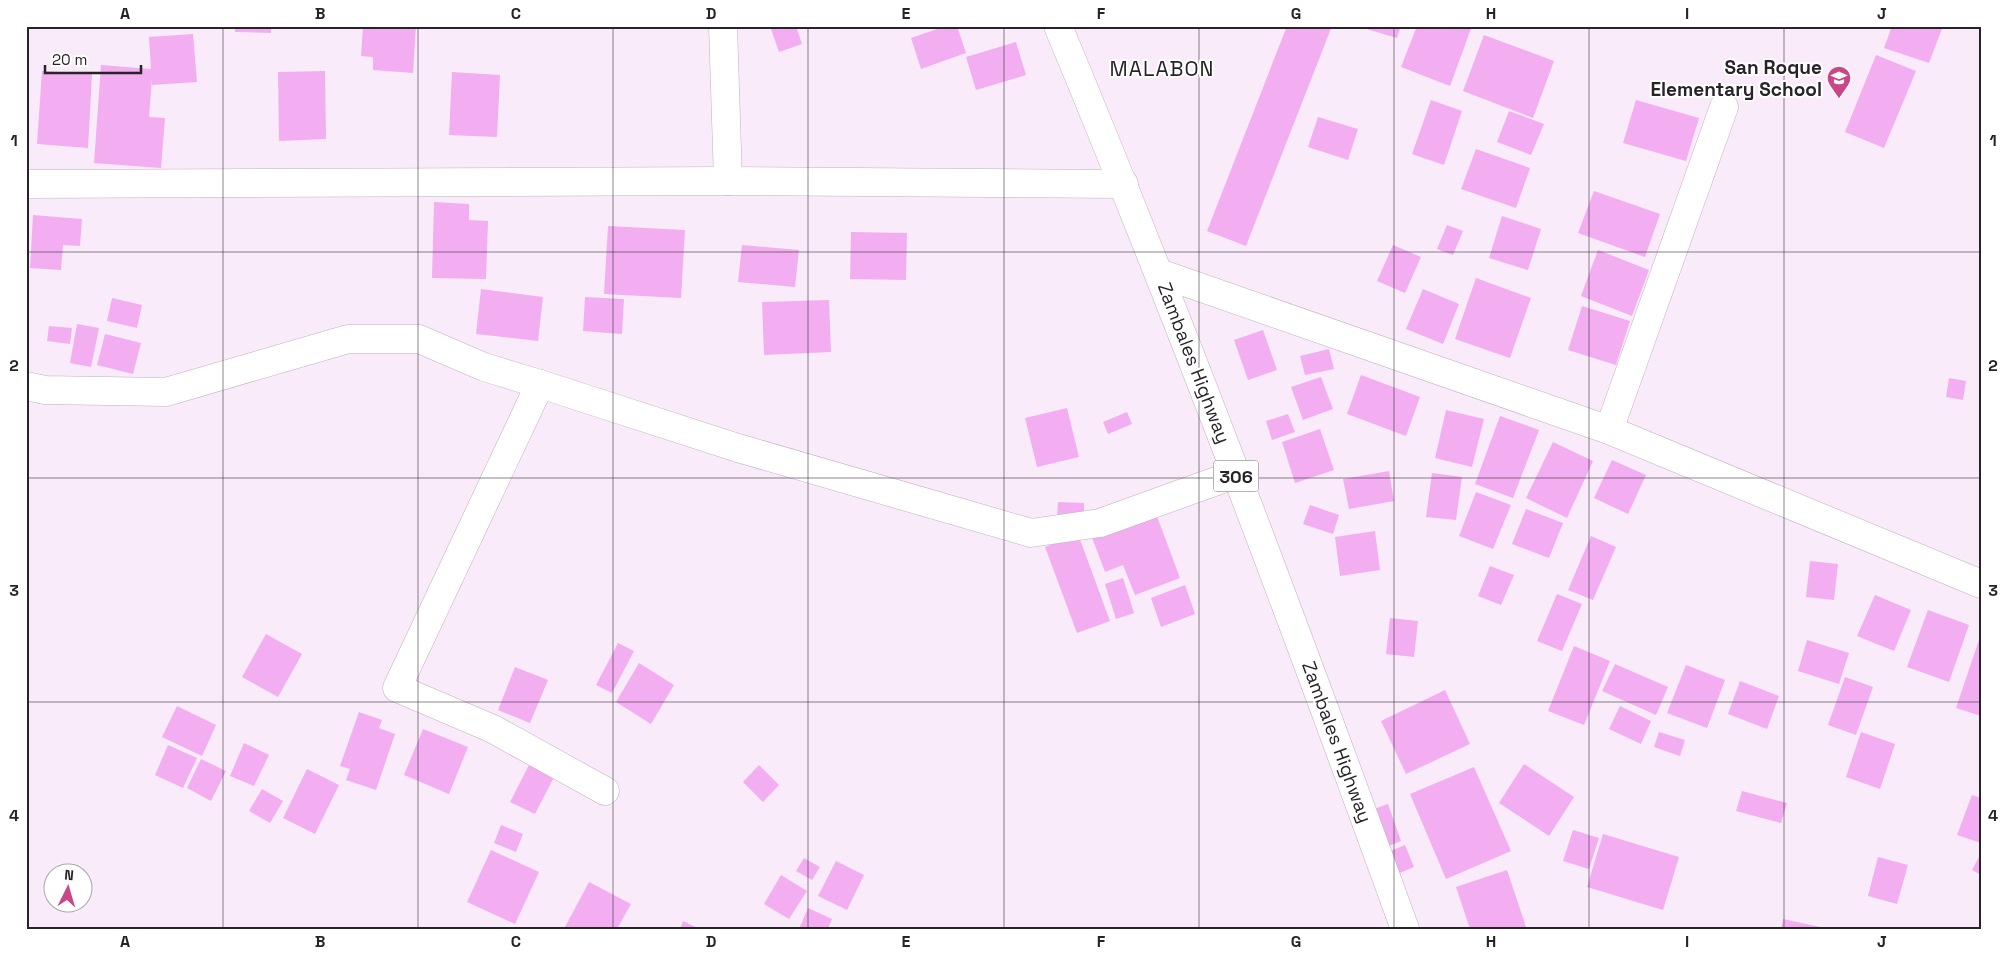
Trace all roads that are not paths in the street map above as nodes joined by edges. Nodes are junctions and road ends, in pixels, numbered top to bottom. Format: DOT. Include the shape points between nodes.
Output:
graph roads {
  1 [pos="723,26"];
  2 [pos="1058,26"];
  3 [pos="1724,107"];
  4 [pos="728,181"];
  5 [pos="26,184"];
  6 [pos="1124,184"];
  7 [pos="1159,273"];
  8 [pos="540,384"];
  9 [pos="26,386"];
  10 [pos="1609,430"];
  11 [pos="1236,474"];
  12 [pos="1981,584"];
  13 [pos="605,791"];
  14 [pos="1405,929"];
  1 -- 4 [label="street"];
  2 -- 6 [label="street, Zambales Highway / 306"];
  3 -- 10 [label="street"];
  4 -- 5 [label="street"];
  4 -- 6 [label="street"];
  6 -- 7 [label="street, Zambales Highway / 306"];
  7 -- 10 [label="street"];
  7 -- 11 [label="street, Zambales Highway / 306"];
  8 -- 9 [label="street" via="484,367 419,339 348,339 166,392 46,390"];
  8 -- 11 [label="street" via="738,448 1031,533 1100,523"];
  8 -- 13 [label="street" via="397,688 493,729"];
  10 -- 12 [label="street"];
  11 -- 14 [label="street, Zambales Highway / 306"];
}
